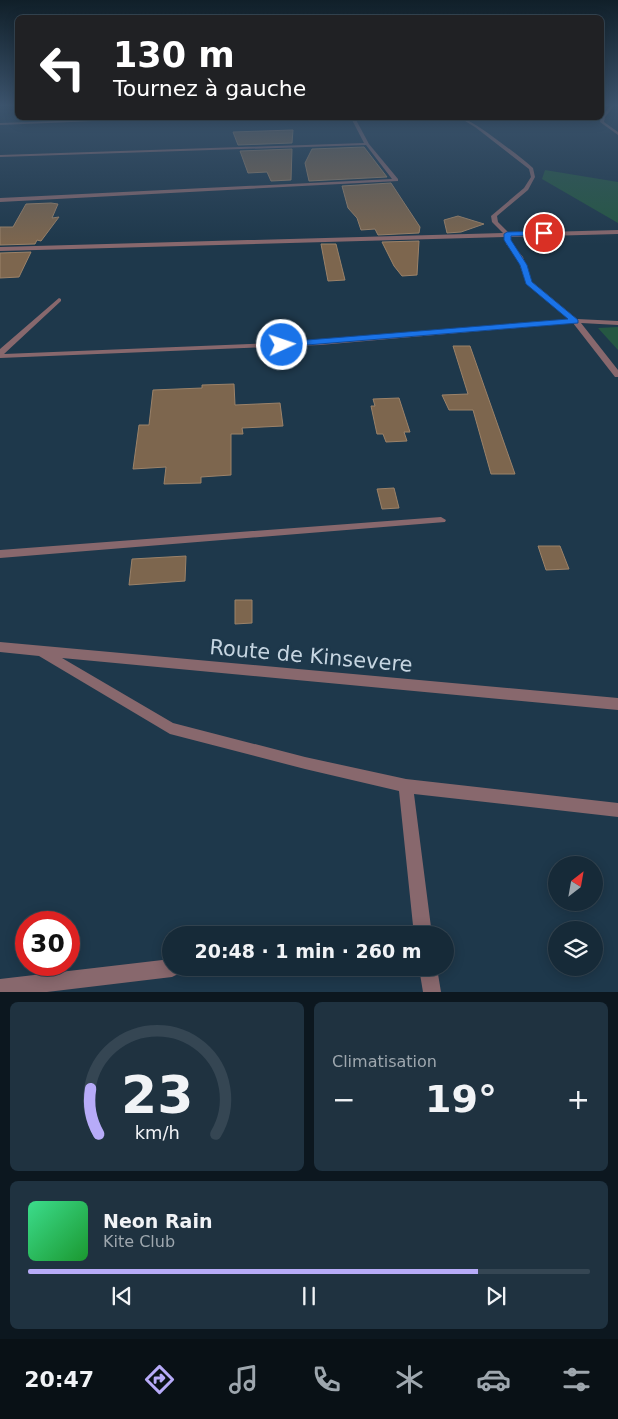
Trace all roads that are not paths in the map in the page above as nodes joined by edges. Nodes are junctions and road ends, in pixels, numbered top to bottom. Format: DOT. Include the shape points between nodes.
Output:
graph roads {
  1 [pos="144,151"];
  2 [pos="373,151"];
  3 [pos="509,151"];
  4 [pos="0,156"];
  5 [pos="0,200"];
  6 [pos="618,232"];
  7 [pos="507,234"];
  8 [pos="0,249"];
  9 [pos="59,300"];
  10 [pos="575,321"];
  11 [pos="618,323"];
  12 [pos="0,355"];
  13 [pos="618,375"];
  14 [pos="441,520"];
  15 [pos="0,554"];
  16 [pos="0,647"];
  17 [pos="41,651"];
  18 [pos="618,704"];
  19 [pos="406,786"];
  20 [pos="618,810"];
  21 [pos="422,926"];
  22 [pos="162,969"];
  23 [pos="429,976"];
  24 [pos="0,988"];
  25 [pos="432,992"];
  1 -- 4 [label="street"];
  2 -- 5 [label="street" via="396,180"];
  3 -- 7 [label="street" via="531,168 533,178 494,216 495,222"];
  6 -- 7 [label="street"];
  7 -- 8 [label="street"];
  7 -- 10 [label="street" via="509,244 520,257 528,282"];
  9 -- 12 [label="street"];
  10 -- 11 [label="street"];
  10 -- 12 [label="street" via="320,343"];
  10 -- 13 [label="street"];
  14 -- 15 [label="street"];
  16 -- 17 [label="street, Route de Kinsevere"];
  17 -- 18 [label="street, Route de Kinsevere"];
  17 -- 19 [label="street" via="170,728"];
  19 -- 20 [label="street"];
  19 -- 21 [label="street"];
  22 -- 24 [label="street"];
  23 -- 25 [label="street"];
}
